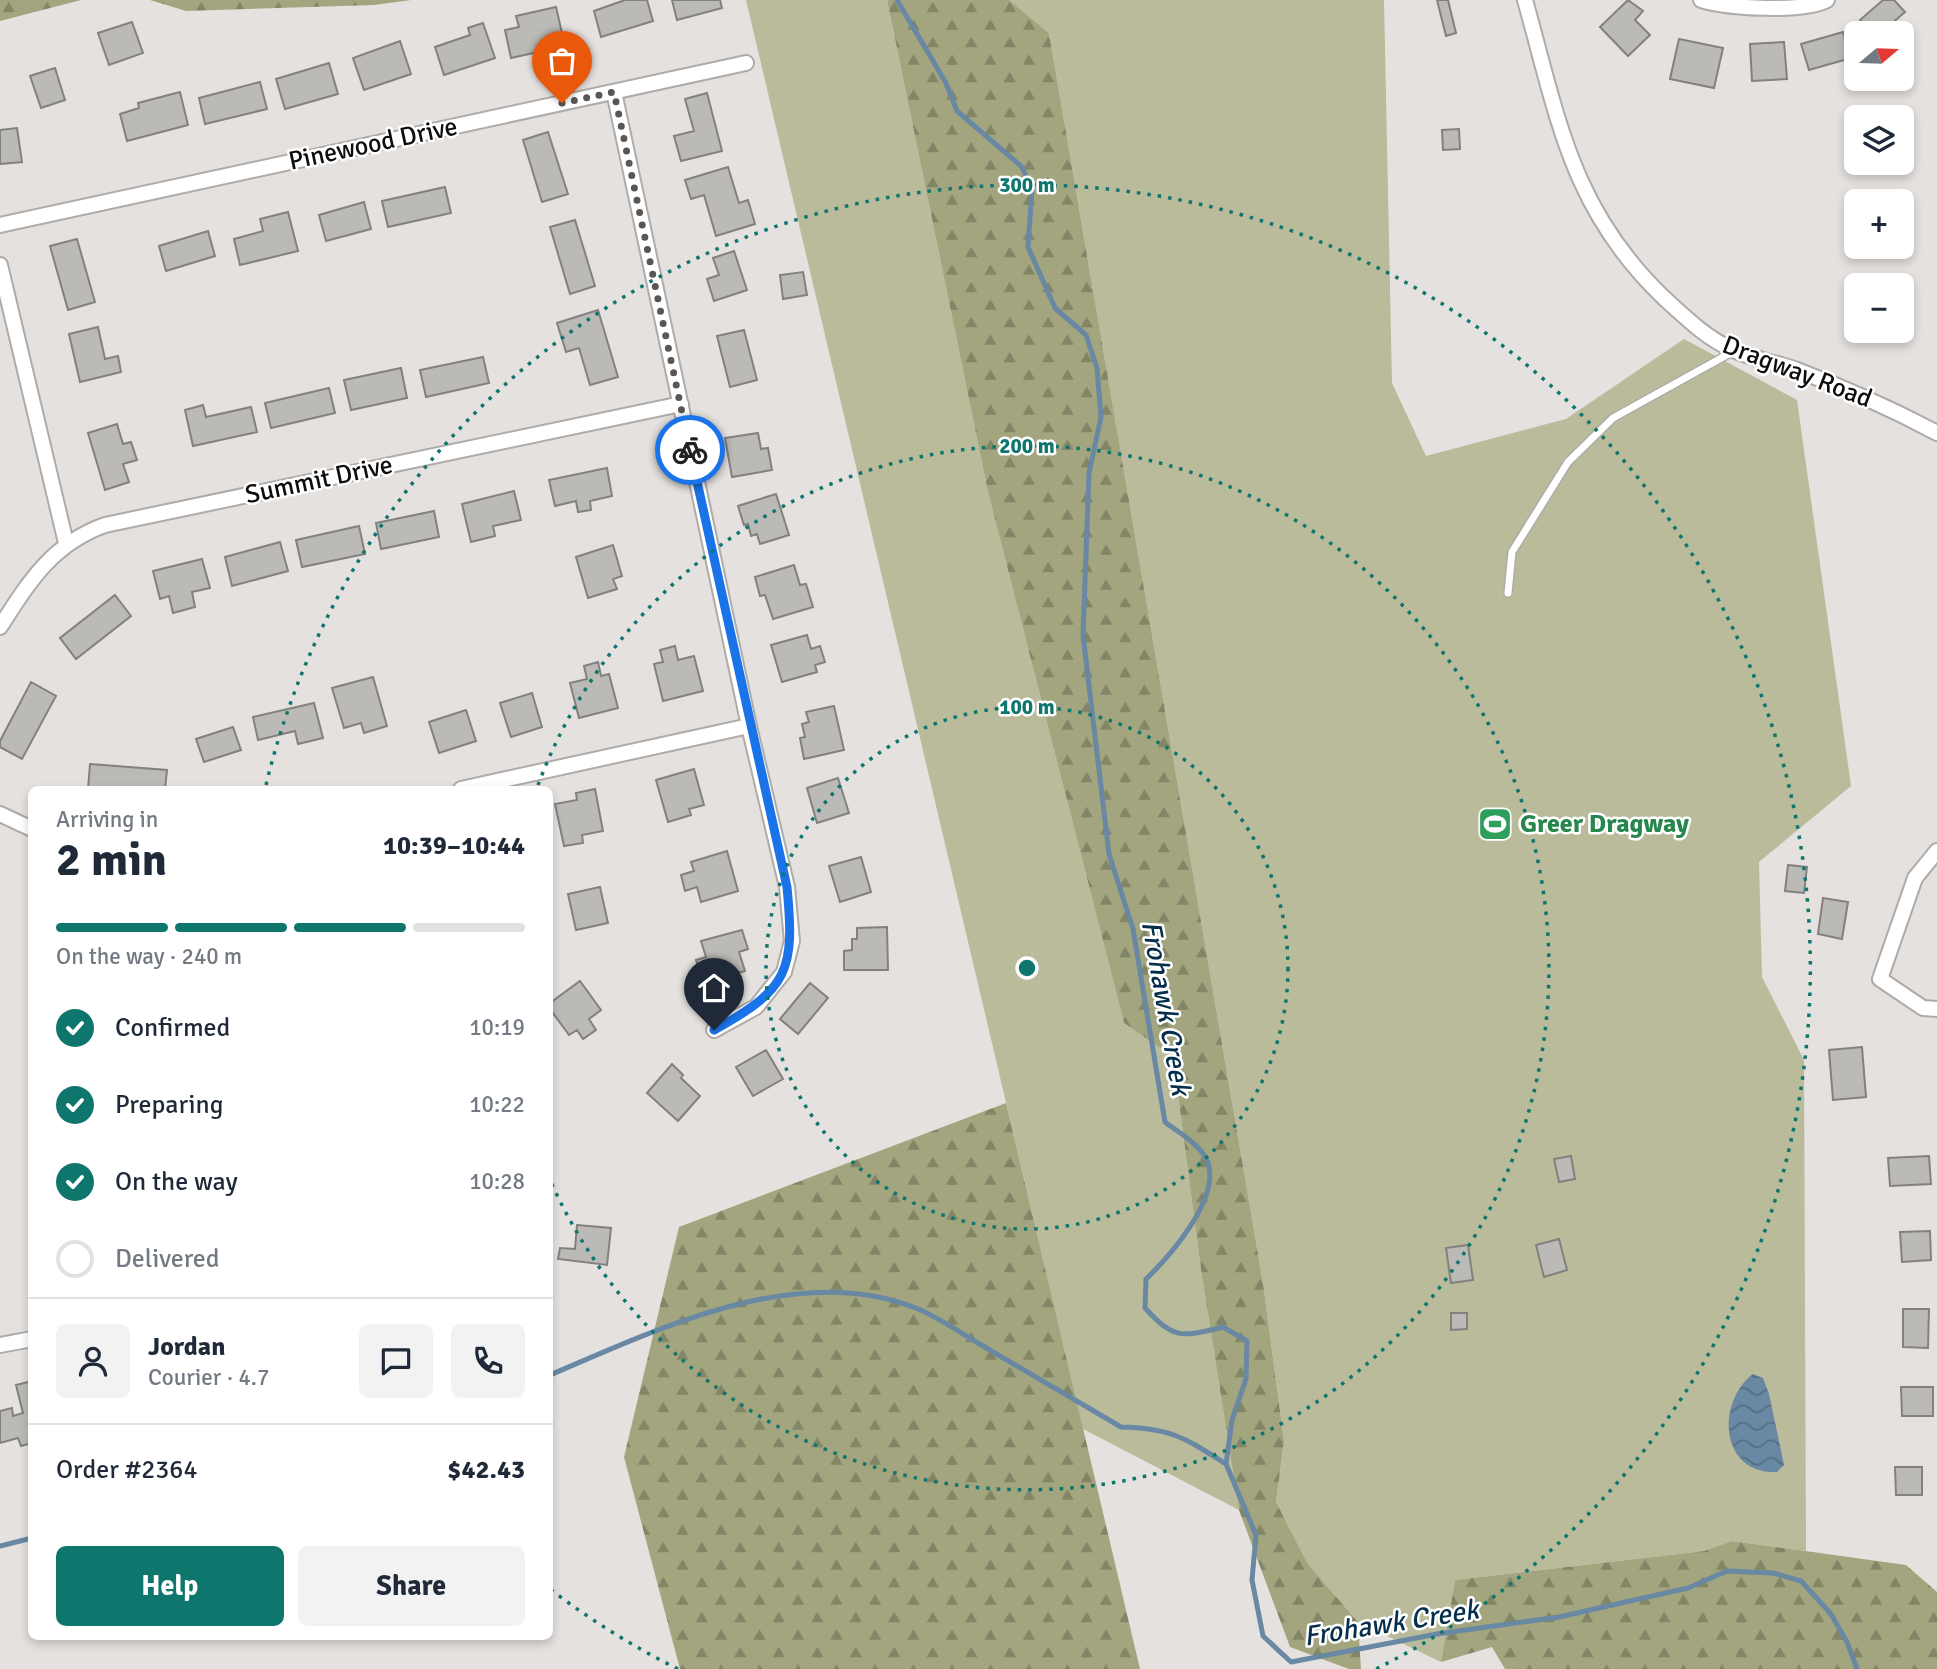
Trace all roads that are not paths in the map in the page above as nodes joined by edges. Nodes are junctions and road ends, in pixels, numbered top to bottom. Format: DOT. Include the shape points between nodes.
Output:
graph roads {
  1 [pos="1525,0"];
  2 [pos="1700,0"];
  3 [pos="1827,0"];
  4 [pos="746,63"];
  5 [pos="614,92"];
  6 [pos="0,225"];
  7 [pos="0,265"];
  8 [pos="1735,351"];
  9 [pos="681,404"];
  10 [pos="1937,433"];
  11 [pos="66,543"];
  12 [pos="1508,593"];
  13 [pos="0,627"];
  14 [pos="749,726"];
  15 [pos="487,786"];
  16 [pos="0,814"];
  17 [pos="28,827"];
  18 [pos="1937,851"];
  19 [pos="1937,1009"];
  20 [pos="714,1030"];
  21 [pos="28,1340"];
  22 [pos="0,1345"];
  1 -- 8 [label="street, Dragway Road" via="1566,150 1600,223 1646,281 1704,334"];
  2 -- 3 [label="street" via="1734,7"];
  4 -- 5 [label="street, Pinewood Drive"];
  5 -- 6 [label="street, Pinewood Drive"];
  5 -- 9 [label="street"];
  7 -- 11 [label="street"];
  8 -- 10 [label="street, Dragway Road" via="1806,373"];
  8 -- 12 [label="lane" via="1613,418 1568,462 1512,552"];
  9 -- 11 [label="street, Summit Drive" via="105,526"];
  9 -- 14 [label="street"];
  11 -- 13 [label="street, Summit Drive" via="48,560"];
  14 -- 15 [label="street"];
  14 -- 20 [label="street" via="787,887 792,941 783,972 771,990 756,1007"];
  16 -- 17 [label="street"];
  18 -- 19 [label="street" via="1914,878 1880,979 1923,1008"];
  21 -- 22 [label="street"];
}
